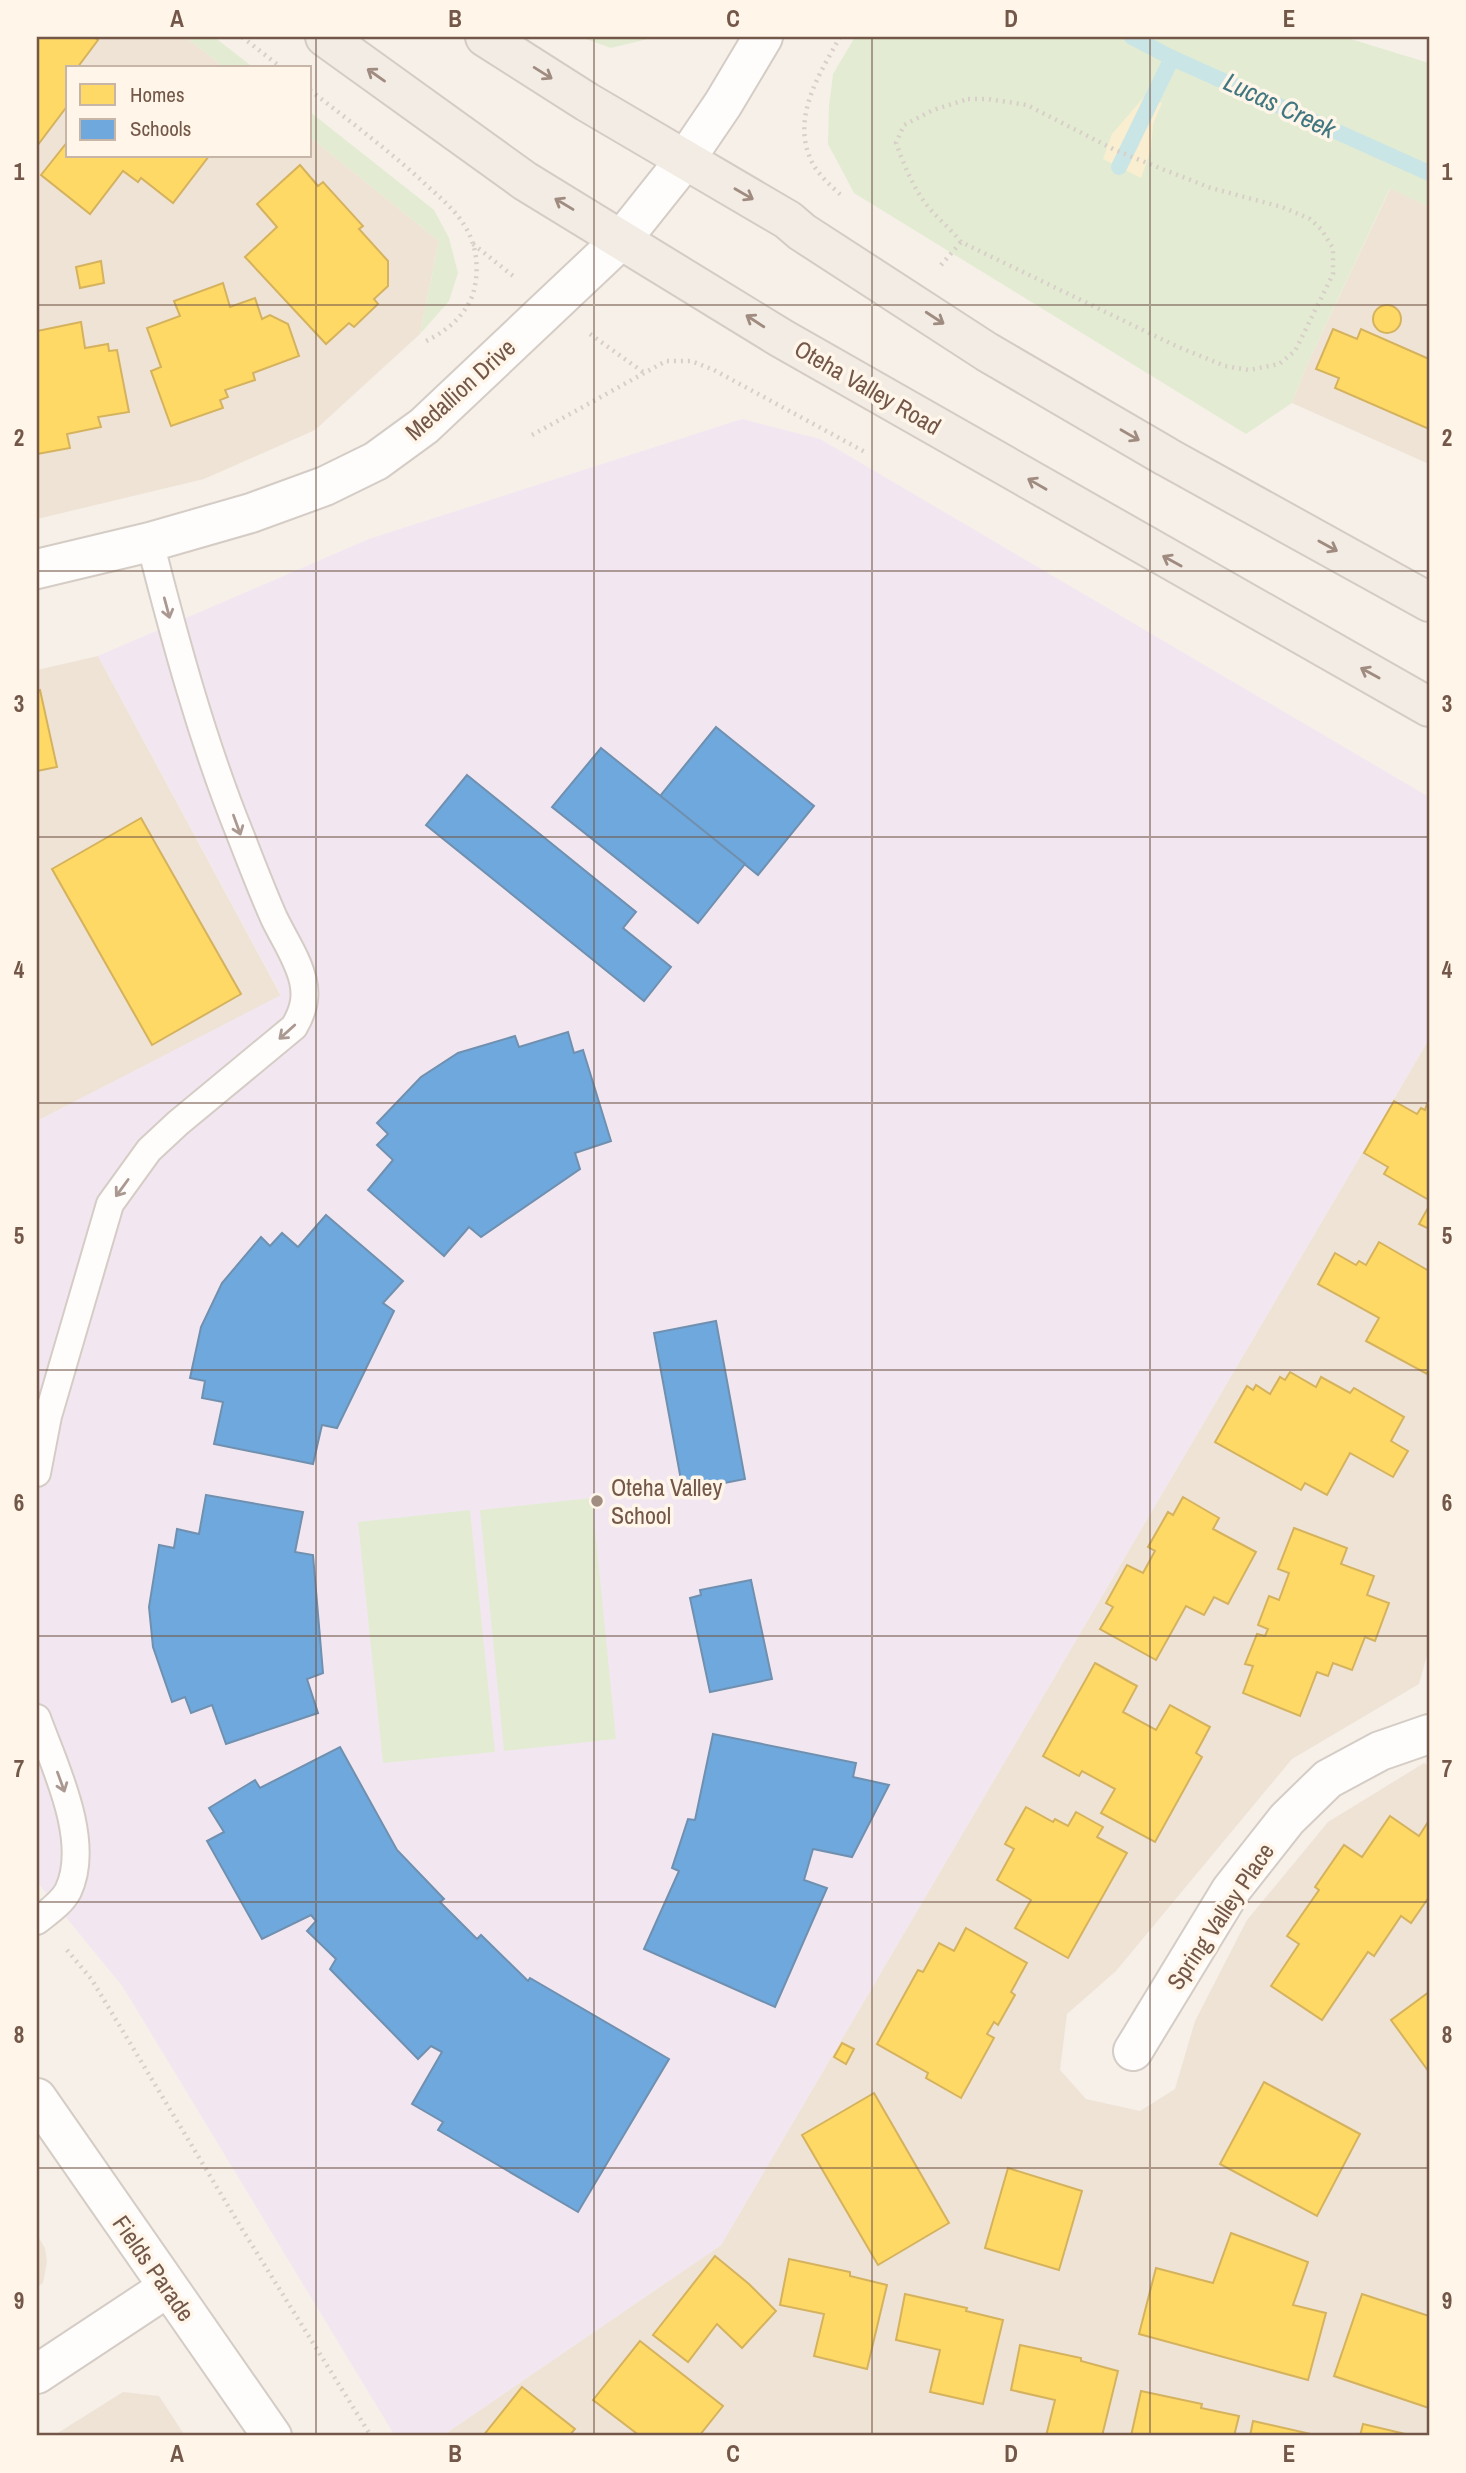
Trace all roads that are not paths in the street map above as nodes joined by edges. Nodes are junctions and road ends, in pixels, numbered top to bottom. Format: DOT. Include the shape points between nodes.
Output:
graph roads {
  1 [pos="325,37"];
  2 [pos="485,37"];
  3 [pos="763,37"];
  4 [pos="685,160"];
  5 [pos="622,239"];
  6 [pos="150,542"];
  7 [pos="37,569"];
  8 [pos="1429,602"];
  9 [pos="1429,707"];
  10 [pos="37,1473"];
  11 [pos="37,1718"];
  12 [pos="1429,1734"];
  13 [pos="38,1919"];
  14 [pos="1133,2051"];
  15 [pos="37,2098"];
  16 [pos="167,2288"];
  17 [pos="37,2374"];
  18 [pos="272,2436"];
  5 -- 1 [label="main road, Oteha Valley Road, one-way" via="525,181"];
  2 -- 4 [label="main road, one-way"];
  3 -- 4 [label="street, Medallion Drive"];
  4 -- 5 [label="street, Medallion Drive"];
  4 -- 8 [label="main road, one-way" via="788,220 987,352"];
  5 -- 6 [label="street, Medallion Drive" via="435,417 376,461 251,513"];
  9 -- 5 [label="main road, Oteha Valley Road, one-way" via="818,359"];
  6 -- 7 [label="street, Medallion Drive"];
  6 -- 10 [label="lane, one-way" via="213,756 239,832 302,977 304,1001 294,1027 149,1150 110,1204 48,1416"];
  11 -- 13 [label="lane, one-way" via="71,1812 75,1857 69,1889"];
  12 -- 14 [label="street, Spring Valley Place" via="1380,1751 1328,1779 1287,1819 1231,1890"];
  15 -- 16 [label="street, Fields Parade"];
  16 -- 17 [label="street"];
  16 -- 18 [label="street, Fields Parade"];
}
